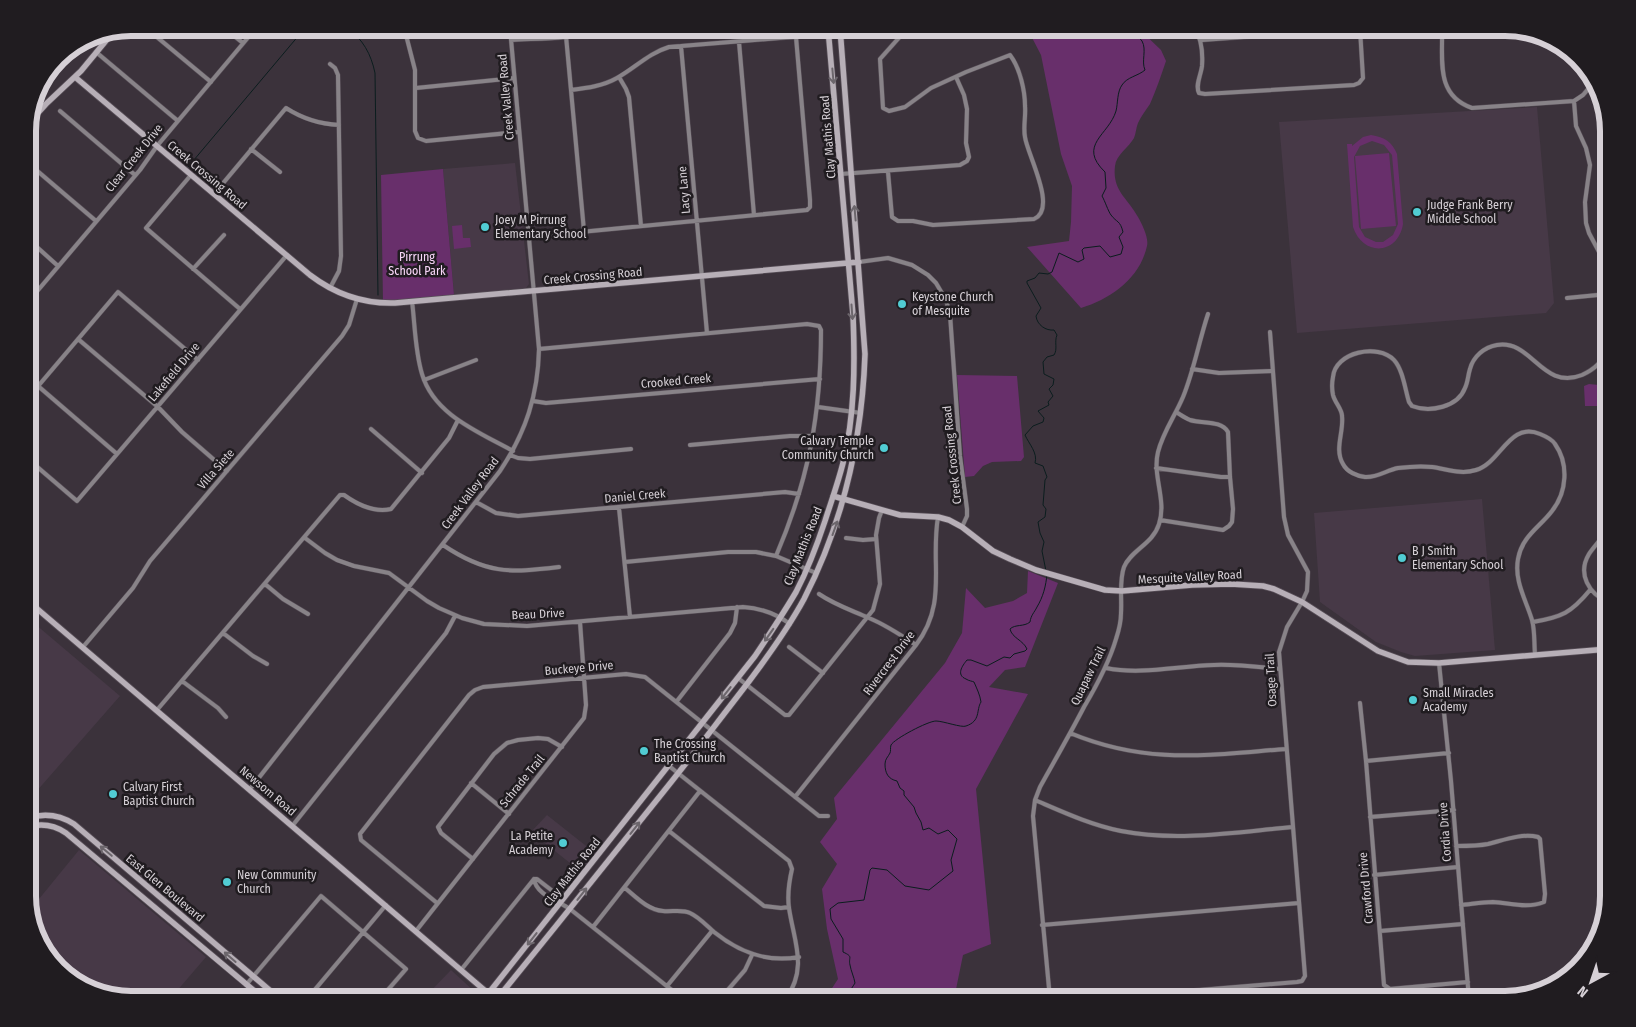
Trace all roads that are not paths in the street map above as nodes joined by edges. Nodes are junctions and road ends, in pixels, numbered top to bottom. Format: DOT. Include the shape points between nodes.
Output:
graph roads {
  1 [pos="155,36"];
  2 [pos="234,36"];
  3 [pos="249,36"];
  4 [pos="407,36"];
  5 [pos="511,36"];
  6 [pos="566,36"];
  7 [pos="802,36"];
  8 [pos="829,36"];
  9 [pos="840,36"];
  10 [pos="901,36"];
  11 [pos="1200,36"];
  12 [pos="1259,36"];
  13 [pos="1360,36"];
  14 [pos="1442,36"];
  15 [pos="796,37"];
  16 [pos="107,40"];
  17 [pos="511,40"];
  18 [pos="1202,40"];
  19 [pos="739,42"];
  20 [pos="243,43"];
  21 [pos="681,46"];
  22 [pos="96,52"];
  23 [pos="330,64"];
  24 [pos="75,76"];
  25 [pos="619,77"];
  26 [pos="956,77"];
  27 [pos="514,78"];
  28 [pos="210,82"];
  29 [pos="416,88"];
  30 [pos="1589,88"];
  31 [pos="571,90"];
  32 [pos="845,91"];
  33 [pos="834,92"];
  34 [pos="1574,101"];
  35 [pos="60,111"];
  36 [pos="39,112"];
  37 [pos="178,121"];
  38 [pos="339,125"];
  39 [pos="519,132"];
  40 [pos="157,146"];
  41 [pos="252,149"];
  42 [pos="36,170"];
  43 [pos="280,172"];
  44 [pos="888,172"];
  45 [pos="851,173"];
  46 [pos="841,174"];
  47 [pos="135,175"];
  48 [pos="191,175"];
  49 [pos="214,194"];
  50 [pos="754,215"];
  51 [pos="96,221"];
  52 [pos="697,221"];
  53 [pos="641,226"];
  54 [pos="584,232"];
  55 [pos="224,234"];
  56 [pos="529,237"];
  57 [pos="36,246"];
  58 [pos="1600,254"];
  59 [pos="286,255"];
  60 [pos="859,262"];
  61 [pos="848,263"];
  62 [pos="58,266"];
  63 [pos="193,269"];
  64 [pos="702,276"];
  65 [pos="330,288"];
  66 [pos="36,292"];
  67 [pos="533,292"];
  68 [pos="1600,295"];
  69 [pos="1567,298"];
  70 [pos="357,299"];
  71 [pos="412,301"];
  72 [pos="240,309"];
  73 [pos="1208,314"];
  74 [pos="1270,332"];
  75 [pos="707,334"];
  76 [pos="78,339"];
  77 [pos="539,349"];
  78 [pos="198,360"];
  79 [pos="476,360"];
  80 [pos="1600,364"];
  81 [pos="1192,369"];
  82 [pos="1273,371"];
  83 [pos="820,379"];
  84 [pos="424,380"];
  85 [pos="38,386"];
  86 [pos="36,388"];
  87 [pos="533,401"];
  88 [pos="158,407"];
  89 [pos="818,407"];
  90 [pos="851,412"];
  91 [pos="1176,412"];
  92 [pos="861,413"];
  93 [pos="458,420"];
  94 [pos="371,429"];
  95 [pos="814,436"];
  96 [pos="690,445"];
  97 [pos="631,449"];
  98 [pos="512,453"];
  99 [pos="117,454"];
  100 [pos="36,466"];
  101 [pos="1156,468"];
  102 [pos="228,471"];
  103 [pos="422,473"];
  104 [pos="1230,477"];
  105 [pos="800,494"];
  106 [pos="833,496"];
  107 [pos="845,500"];
  108 [pos="476,502"];
  109 [pos="619,508"];
  110 [pos="882,510"];
  111 [pos="938,517"];
  112 [pos="1160,520"];
  113 [pos="962,527"];
  114 [pos="305,538"];
  115 [pos="846,538"];
  116 [pos="1600,539"];
  117 [pos="876,540"];
  118 [pos="443,545"];
  119 [pos="776,556"];
  120 [pos="625,562"];
  121 [pos="559,568"];
  122 [pos="807,568"];
  123 [pos="816,573"];
  124 [pos="265,584"];
  125 [pos="409,588"];
  126 [pos="1590,590"];
  127 [pos="1122,591"];
  128 [pos="819,594"];
  129 [pos="1600,599"];
  130 [pos="1302,602"];
  131 [pos="737,607"];
  132 [pos="36,608"];
  133 [pos="308,614"];
  134 [pos="456,616"];
  135 [pos="630,617"];
  136 [pos="867,617"];
  137 [pos="781,618"];
  138 [pos="580,622"];
  139 [pos="1533,622"];
  140 [pos="790,624"];
  141 [pos="224,633"];
  142 [pos="916,645"];
  143 [pos="83,647"];
  144 [pos="789,647"];
  145 [pos="1600,650"];
  146 [pos="1535,654"];
  147 [pos="1439,662"];
  148 [pos="267,664"];
  149 [pos="1106,668"];
  150 [pos="1279,670"];
  151 [pos="823,674"];
  152 [pos="585,678"];
  153 [pos="738,678"];
  154 [pos="182,682"];
  155 [pos="746,685"];
  156 [pos="677,701"];
  157 [pos="1360,703"];
  158 [pos="157,710"];
  159 [pos="226,717"];
  160 [pos="703,723"];
  161 [pos="711,730"];
  162 [pos="1070,733"];
  163 [pos="562,747"];
  164 [pos="1286,749"];
  165 [pos="1449,753"];
  166 [pos="1366,761"];
  167 [pos="669,766"];
  168 [pos="678,774"];
  169 [pos="471,784"];
  170 [pos="250,789"];
  171 [pos="700,792"];
  172 [pos="795,797"];
  173 [pos="1035,800"];
  174 [pos="1454,810"];
  175 [pos="509,814"];
  176 [pos="36,816"];
  177 [pos="828,816"];
  178 [pos="1370,817"];
  179 [pos="36,825"];
  180 [pos="292,825"];
  181 [pos="1292,827"];
  182 [pos="669,832"];
  183 [pos="84,833"];
  184 [pos="77,842"];
  185 [pos="1456,846"];
  186 [pos="473,859"];
  187 [pos="595,859"];
  188 [pos="604,866"];
  189 [pos="1458,867"];
  190 [pos="1374,875"];
  191 [pos="534,880"];
  192 [pos="548,887"];
  193 [pos="625,888"];
  194 [pos="544,893"];
  195 [pos="561,902"];
  196 [pos="437,903"];
  197 [pos="1299,903"];
  198 [pos="1461,904"];
  199 [pos="386,906"];
  200 [pos="788,907"];
  201 [pos="570,909"];
  202 [pos="176,911"];
  203 [pos="169,919"];
  204 [pos="1463,924"];
  205 [pos="1042,925"];
  206 [pos="593,927"];
  207 [pos="416,931"];
  208 [pos="712,931"];
  209 [pos="1380,931"];
  210 [pos="364,932"];
  211 [pos="752,955"];
  212 [pos="799,957"];
  213 [pos="461,970"];
  214 [pos="253,977"];
  215 [pos="1468,982"];
  216 [pos="246,985"];
  217 [pos="667,986"];
  218 [pos="253,991"];
  219 [pos="269,991"];
  220 [pos="315,991"];
  221 [pos="388,991"];
  222 [pos="484,991"];
  223 [pos="494,991"];
  224 [pos="504,991"];
  225 [pos="673,991"];
  226 [pos="728,991"];
  227 [pos="790,991"];
  228 [pos="1049,991"];
  229 [pos="1194,991"];
  230 [pos="1468,991"];
  1 -- 28 [label="street"];
  2 -- 20 [label="street"];
  3 -- 20 [label="street, Clear Creek Drive"];
  4 -- 29 [label="street"];
  5 -- 17 [label="street, Creek Valley Road"];
  6 -- 17 [label="street"];
  6 -- 31 [label="street"];
  7 -- 15 [label="street"];
  8 -- 33 [label="street, Clay Mathis Road, one-way"];
  9 -- 32 [label="street, Clay Mathis Road"];
  10 -- 26 [label="street" via="880,59 884,109 910,105 929,89"];
  11 -- 18 [label="street"];
  12 -- 18 [label="street"];
  13 -- 18 [label="street" via="1363,78 1359,82 1205,94 1197,90 1202,67"];
  14 -- 34 [label="street" via="1444,80 1449,93 1460,104 1472,108"];
  15 -- 19 [label="street"];
  15 -- 50 [label="street" via="809,208 802,212"];
  16 -- 22 [label="street"];
  17 -- 27 [label="street, Creek Valley Road"];
  19 -- 21 [label="street"];
  19 -- 50 [label="street"];
  20 -- 28 [label="street, Clear Creek Drive"];
  21 -- 25 [label="street" via="660,50"];
  21 -- 52 [label="street, Lacy Lane"];
  22 -- 24 [label="street"];
  22 -- 37 [label="street"];
  23 -- 38 [label="street" via="338,75"];
  24 -- 36 [label="street"];
  24 -- 40 [label="street, Creek Crossing Road"];
  25 -- 31 [label="street"];
  25 -- 53 [label="street" via="629,97"];
  26 -- 44 [label="street" via="967,109 967,161 960,165"];
  26 -- 44 [label="street" via="1010,56 1018,72 1026,104 1025,140 1040,181 1043,206 1040,216 933,225 898,220 892,217"];
  27 -- 29 [label="street"];
  27 -- 39 [label="street, Creek Valley Road"];
  28 -- 37 [label="street, Clear Creek Drive"];
  29 -- 39 [label="street" via="415,131 420,140"];
  30 -- 34 [label="street"];
  31 -- 54 [label="street"];
  32 -- 33 [label="street"];
  32 -- 45 [label="street, Clay Mathis Road"];
  33 -- 46 [label="street, Clay Mathis Road"];
  34 -- 58 [label="street" via="1576,126 1590,166 1586,223"];
  35 -- 47 [label="street"];
  37 -- 40 [label="street, Clear Creek Drive"];
  38 -- 41 [label="street" via="310,121 286,108"];
  38 -- 65 [label="street" via="341,256 339,271"];
  39 -- 56 [label="street, Creek Valley Road"];
  40 -- 47 [label="street, Clear Creek Drive"];
  40 -- 48 [label="street, Creek Crossing Road"];
  41 -- 43 [label="street"];
  41 -- 49 [label="street"];
  42 -- 51 [label="street"];
  44 -- 45 [label="street"];
  45 -- 46 [label="street"];
  60 -- 45 [label="street, Clay Mathis Road, one-way"];
  46 -- 61 [label="street, Clay Mathis Road"];
  47 -- 51 [label="street, Clear Creek Drive"];
  48 -- 49 [label="street, Creek Crossing Road"];
  48 -- 63 [label="street" via="146,228"];
  49 -- 59 [label="street, Creek Crossing Road"];
  50 -- 52 [label="street"];
  51 -- 62 [label="street, Clear Creek Drive"];
  52 -- 53 [label="street"];
  52 -- 64 [label="street, Lacy Lane"];
  53 -- 54 [label="street"];
  54 -- 56 [label="street"];
  55 -- 63 [label="street"];
  56 -- 67 [label="street, Creek Valley Road"];
  57 -- 62 [label="street"];
  59 -- 65 [label="street, Creek Crossing Road"];
  59 -- 72 [label="street, Lakefield Drive"];
  60 -- 61 [label="street, Creek Crossing Road"];
  60 -- 92 [label="street, Clay Mathis Road" via="865,344"];
  60 -- 113 [label="street, Creek Crossing Road" via="888,258 912,265 936,283 949,306 967,509"];
  61 -- 64 [label="street, Creek Crossing Road"];
  61 -- 90 [label="street, Clay Mathis Road, one-way" via="854,356"];
  62 -- 66 [label="street, Clear Creek Drive"];
  63 -- 72 [label="street"];
  64 -- 67 [label="street, Creek Crossing Road"];
  64 -- 75 [label="street, Lacy Lane"];
  65 -- 70 [label="street, Creek Crossing Road"];
  67 -- 71 [label="street, Creek Crossing Road"];
  67 -- 77 [label="street, Creek Valley Road"];
  68 -- 69 [label="street"];
  70 -- 71 [label="street, Creek Crossing Road" via="386,303"];
  70 -- 102 [label="street, Villa Siete" via="342,336"];
  71 -- 84 [label="street"];
  72 -- 78 [label="street, Lakefield Drive"];
  73 -- 81 [label="street, Quapaw Trail"];
  74 -- 82 [label="street, Osage Trail"];
  75 -- 77 [label="street"];
  75 -- 83 [label="street" via="807,324 818,326 821,330"];
  76 -- 78 [label="street" via="118,292"];
  76 -- 85 [label="street"];
  76 -- 88 [label="street"];
  77 -- 87 [label="street, Creek Valley Road"];
  78 -- 88 [label="street, Lakefield Drive"];
  79 -- 84 [label="street"];
  80 -- 139 [label="street" via="1579,376 1560,377 1541,368 1521,349 1504,344 1489,347 1472,363 1462,394 1448,404 1431,409 1412,406 1397,364 1385,354 1350,355 1335,367 1332,376 1333,396 1342,415 1339,453 1343,464 1355,475 1366,477 1397,468 1431,467 1468,472 1492,462 1511,437 1519,433 1537,433 1554,442 1565,469 1562,493 1552,512 1528,536 1517,560 1519,586"];
  81 -- 82 [label="street" via="1219,373"];
  81 -- 91 [label="street, Quapaw Trail"];
  82 -- 130 [label="street, Osage Trail" via="1284,518 1288,535 1308,572 1307,591"];
  83 -- 87 [label="street, Crooked Creek" via="546,403"];
  83 -- 89 [label="street"];
  84 -- 93 [label="street" via="437,403"];
  85 -- 86 [label="street"];
  85 -- 99 [label="street"];
  87 -- 98 [label="street, Creek Valley Road"];
  88 -- 99 [label="street, Lakefield Drive"];
  88 -- 102 [label="street"];
  89 -- 90 [label="street"];
  89 -- 95 [label="street"];
  90 -- 92 [label="street"];
  90 -- 106 [label="street, Clay Mathis Road" via="843,463"];
  91 -- 101 [label="street, Quapaw Trail" via="1165,429"];
  91 -- 104 [label="street" via="1191,420 1225,427"];
  92 -- 107 [label="street, Clay Mathis Road"];
  93 -- 98 [label="street"];
  93 -- 103 [label="street" via="452,434"];
  94 -- 103 [label="street"];
  95 -- 96 [label="street"];
  95 -- 105 [label="street"];
  97 -- 98 [label="street" via="530,459 518,458"];
  98 -- 108 [label="street, Creek Valley Road"];
  99 -- 100 [label="street, Lakefield Drive" via="77,501"];
  101 -- 104 [label="street"];
  101 -- 112 [label="street, Quapaw Trail" via="1162,510"];
  102 -- 143 [label="street, Villa Siete" via="150,561 133,588"];
  103 -- 114 [label="street" via="389,510 367,508 342,494"];
  104 -- 112 [label="street" via="1232,522 1223,530"];
  105 -- 109 [label="street, Daniel Creek" via="780,492"];
  105 -- 119 [label="street"];
  106 -- 107 [label="street, Mesquite Valley Road"];
  106 -- 122 [label="street, Clay Mathis Road"];
  107 -- 110 [label="street, Mesquite Valley Road"];
  123 -- 107 [label="street, Clay Mathis Road, one-way"];
  108 -- 109 [label="street, Daniel Creek" via="491,512 512,516"];
  108 -- 118 [label="street, Creek Valley Road"];
  109 -- 120 [label="street"];
  110 -- 111 [label="street, Mesquite Valley Road" via="908,516"];
  110 -- 117 [label="street"];
  111 -- 113 [label="street, Mesquite Valley Road"];
  111 -- 142 [label="street, Rivercrest Drive" via="936,595 929,625"];
  112 -- 127 [label="street, Quapaw Trail" via="1154,536 1135,552 1125,566"];
  113 -- 127 [label="street, Mesquite Valley Road" via="994,551 1036,570 1105,590"];
  114 -- 124 [label="street"];
  114 -- 125 [label="street, Beau Drive" via="337,560 390,573"];
  115 -- 117 [label="street"];
  116 -- 126 [label="street" via="1584,567"];
  117 -- 136 [label="street" via="880,584 876,603"];
  118 -- 121 [label="street" via="469,561 496,570 519,572"];
  118 -- 125 [label="street, Creek Valley Road"];
  119 -- 120 [label="street" via="743,551"];
  119 -- 122 [label="street"];
  120 -- 135 [label="street"];
  122 -- 123 [label="street"];
  122 -- 137 [label="street, Clay Mathis Road"];
  123 -- 140 [label="street, Clay Mathis Road"];
  124 -- 133 [label="street"];
  124 -- 141 [label="street"];
  125 -- 134 [label="street, Beau Drive"];
  125 -- 170 [label="street, Creek Valley Road"];
  126 -- 129 [label="street"];
  126 -- 139 [label="street" via="1569,611"];
  127 -- 130 [label="street, Mesquite Valley Road" via="1243,584 1274,589"];
  127 -- 149 [label="street, Quapaw Trail" via="1119,628"];
  128 -- 136 [label="street"];
  130 -- 147 [label="street, Mesquite Valley Road" via="1386,654 1408,662"];
  130 -- 150 [label="street, Osage Trail" via="1283,636"];
  131 -- 135 [label="street, Beau Drive"];
  131 -- 137 [label="street, Beau Drive" via="760,608"];
  131 -- 156 [label="street" via="730,633"];
  132 -- 143 [label="street, Newsom Road"];
  134 -- 138 [label="street, Beau Drive" via="506,626"];
  134 -- 180 [label="street" via="450,628"];
  135 -- 138 [label="street, Beau Drive"];
  136 -- 142 [label="street"];
  136 -- 151 [label="street"];
  137 -- 140 [label="street, Beau Drive"];
  137 -- 153 [label="street, Clay Mathis Road, one-way"];
  138 -- 152 [label="street, Schrade Trail"];
  139 -- 146 [label="street"];
  140 -- 155 [label="street, Clay Mathis Road"];
  141 -- 148 [label="street"];
  141 -- 154 [label="street"];
  142 -- 172 [label="street, Rivercrest Drive"];
  143 -- 158 [label="street, Newsom Road"];
  144 -- 151 [label="street"];
  145 -- 146 [label="street, Mesquite Valley Road"];
  146 -- 147 [label="street, Mesquite Valley Road"];
  147 -- 165 [label="street, Cordia Drive"];
  149 -- 150 [label="street" via="1151,670 1227,665"];
  149 -- 162 [label="street, Quapaw Trail"];
  150 -- 164 [label="street, Osage Trail"];
  151 -- 155 [label="street" via="786,716"];
  152 -- 156 [label="street, Buckeye Drive" via="638,674"];
  152 -- 163 [label="street, Schrade Trail" via="585,714"];
  152 -- 196 [label="street, Buckeye Drive" via="488,686 472,692 362,829 361,840"];
  153 -- 155 [label="street"];
  153 -- 160 [label="street, Clay Mathis Road, one-way"];
  154 -- 158 [label="street"];
  154 -- 159 [label="street"];
  155 -- 161 [label="street, Clay Mathis Road"];
  156 -- 160 [label="street, Buckeye Drive"];
  157 -- 166 [label="street, Crawford Drive"];
  158 -- 170 [label="street, Newsom Road"];
  160 -- 161 [label="street, Buckeye Drive"];
  160 -- 167 [label="street, Clay Mathis Road"];
  161 -- 168 [label="street, Clay Mathis Road"];
  161 -- 172 [label="street, Buckeye Drive"];
  162 -- 164 [label="street" via="1114,748 1159,756"];
  162 -- 173 [label="street, Quapaw Trail"];
  163 -- 169 [label="street" via="538,738 507,743 494,754"];
  163 -- 175 [label="street, Schrade Trail"];
  164 -- 181 [label="street, Osage Trail"];
  165 -- 166 [label="street"];
  165 -- 174 [label="street, Cordia Drive"];
  166 -- 178 [label="street, Crawford Drive"];
  167 -- 168 [label="street"];
  167 -- 187 [label="street, Clay Mathis Road"];
  168 -- 171 [label="street"];
  188 -- 168 [label="street, Clay Mathis Road, one-way"];
  169 -- 175 [label="street"];
  169 -- 186 [label="street" via="438,829"];
  170 -- 180 [label="street, Newsom Road"];
  171 -- 182 [label="street"];
  171 -- 200 [label="street" via="789,861 792,869"];
  172 -- 177 [label="street, Buckeye Drive" via="819,816"];
  173 -- 181 [label="street" via="1086,821 1139,834 1178,836"];
  173 -- 205 [label="street, Quapaw Trail" via="1033,816"];
  174 -- 178 [label="street"];
  174 -- 185 [label="street, Cordia Drive"];
  175 -- 186 [label="street, Schrade Trail"];
  176 -- 183 [label="street, East Glen Boulevard" via="60,817"];
  178 -- 190 [label="street, Crawford Drive"];
  179 -- 184 [label="street, East Glen Boulevard" via="58,828"];
  180 -- 199 [label="street, Newsom Road"];
  181 -- 197 [label="street, Osage Trail"];
  182 -- 193 [label="street"];
  182 -- 200 [label="street" via="759,902 770,907"];
  183 -- 184 [label="street"];
  202 -- 183 [label="street, East Glen Boulevard, one-way"];
  184 -- 203 [label="street, East Glen Boulevard"];
  185 -- 189 [label="street, Cordia Drive"];
  185 -- 198 [label="street" via="1531,835 1538,837 1546,894 1544,902 1534,905"];
  186 -- 196 [label="street, Schrade Trail"];
  187 -- 188 [label="street"];
  187 -- 195 [label="street, Clay Mathis Road"];
  201 -- 188 [label="street, Clay Mathis Road, one-way"];
  189 -- 190 [label="street"];
  189 -- 198 [label="street, Cordia Drive"];
  190 -- 209 [label="street, Crawford Drive"];
  191 -- 192 [label="street"];
  191 -- 194 [label="street"];
  191 -- 213 [label="street"];
  192 -- 194 [label="street"];
  192 -- 195 [label="street"];
  193 -- 206 [label="street"];
  193 -- 208 [label="street" via="648,906 663,911 691,913"];
  194 -- 195 [label="street"];
  195 -- 201 [label="street"];
  195 -- 223 [label="street, Clay Mathis Road, one-way"];
  196 -- 207 [label="street, Schrade Trail"];
  197 -- 205 [label="street"];
  197 -- 229 [label="street, Osage Trail" via="1304,979"];
  198 -- 204 [label="street, Cordia Drive"];
  199 -- 207 [label="street, Newsom Road"];
  199 -- 210 [label="street"];
  200 -- 212 [label="street"];
  201 -- 206 [label="street"];
  201 -- 224 [label="street, Clay Mathis Road"];
  202 -- 203 [label="street"];
  214 -- 202 [label="street, East Glen Boulevard, one-way"];
  203 -- 216 [label="street, East Glen Boulevard"];
  204 -- 209 [label="street"];
  204 -- 215 [label="street, Cordia Drive"];
  205 -- 228 [label="street, Quapaw Trail"];
  206 -- 217 [label="street"];
  207 -- 213 [label="street, Newsom Road"];
  208 -- 211 [label="street"];
  208 -- 217 [label="street"];
  209 -- 215 [label="street, Crawford Drive" via="1383,982 1387,988"];
  210 -- 214 [label="street" via="321,896"];
  210 -- 220 [label="street"];
  210 -- 221 [label="street" via="406,969"];
  211 -- 212 [label="street" via="777,959"];
  211 -- 226 [label="street" via="745,970"];
  212 -- 227 [label="street"];
  213 -- 222 [label="street, Newsom Road"];
  214 -- 216 [label="street"];
  214 -- 219 [label="street, East Glen Boulevard"];
  215 -- 230 [label="street, Cordia Drive"];
  216 -- 218 [label="street, East Glen Boulevard"];
  217 -- 225 [label="street"];
}
